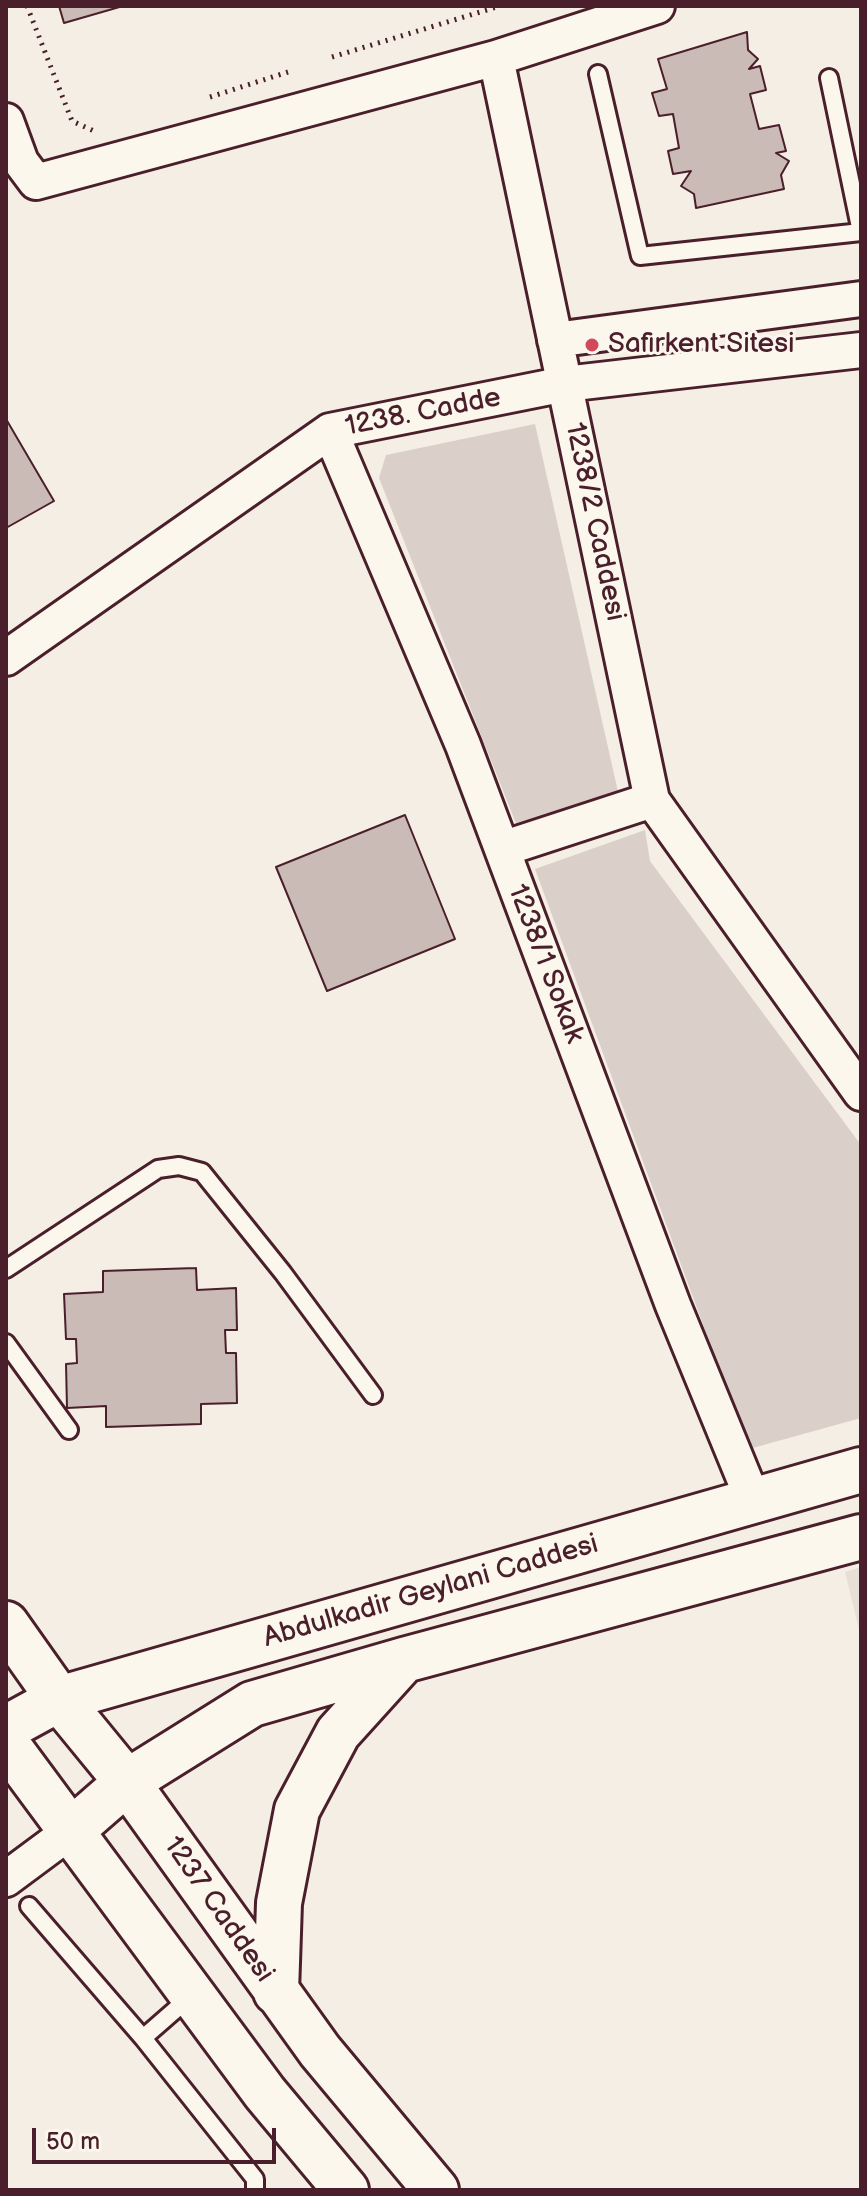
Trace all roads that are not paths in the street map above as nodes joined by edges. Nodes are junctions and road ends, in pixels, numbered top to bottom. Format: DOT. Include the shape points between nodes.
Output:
graph roads {
  1 [pos="657,6"];
  2 [pos="496,58"];
  3 [pos="598,74"];
  4 [pos="829,78"];
  5 [pos="6,121"];
  6 [pos="861,232"];
  7 [pos="861,299"];
  8 [pos="555,340"];
  9 [pos="861,350"];
  10 [pos="565,384"];
  11 [pos="330,431"];
  12 [pos="6,658"];
  13 [pos="652,800"];
  14 [pos="502,849"];
  15 [pos="861,1093"];
  16 [pos="6,1269"];
  17 [pos="6,1343"];
  18 [pos="373,1395"];
  19 [pos="69,1430"];
  20 [pos="861,1470"];
  21 [pos="753,1500"];
  22 [pos="861,1537"];
  23 [pos="6,1624"];
  24 [pos="404,1660"];
  25 [pos="59,1699"];
  26 [pos="6,1728"];
  27 [pos="14,1769"];
  28 [pos="127,1782"];
  29 [pos="72,1830"];
  30 [pos="6,1879"];
  31 [pos="29,1906"];
  32 [pos="276,1992"];
  33 [pos="193,1995"];
  34 [pos="143,2038"];
  35 [pos="255,2190"];
  36 [pos="346,2190"];
  37 [pos="436,2190"];
  1 -- 2 [label="street"];
  2 -- 5 [label="street" via="36,182 21,162"];
  2 -- 8 [label="street, 1238/2 Caddesi"];
  3 -- 6 [label="lane" via="640,256"];
  4 -- 6 [label="lane"];
  7 -- 8 [label="street"];
  8 -- 10 [label="street, 1238/2 Caddesi"];
  9 -- 10 [label="street, 1238. Cadde"];
  10 -- 11 [label="street, 1238. Cadde"];
  10 -- 13 [label="street, 1238/2 Caddesi"];
  11 -- 12 [label="street, 1238. Cadde"];
  11 -- 14 [label="street, 1238/1 Sokak"];
  13 -- 14 [label="street"];
  13 -- 15 [label="street, 1238/2 Caddesi"];
  14 -- 21 [label="street, 1238/1 Sokak" via="673,1305"];
  16 -- 18 [label="lane" via="158,1169 179,1166 202,1172"];
  17 -- 19 [label="lane"];
  20 -- 21 [label="street, Abdulkadir Geylani Caddesi"];
  21 -- 25 [label="street, Abdulkadir Geylani Caddesi"];
  22 -- 24 [label="street, Abdulkadir Geylani Caddesi"];
  23 -- 25 [label="street, 1237 Caddesi"];
  24 -- 28 [label="street, Abdulkadir Geylani Caddesi" via="252,1704"];
  24 -- 32 [label="street" via="338,1733 297,1810 279,1903"];
  25 -- 26 [label="street, Abdulkadir Geylani Caddesi"];
  25 -- 28 [label="street, 1237 Caddesi"];
  27 -- 29 [label="street"];
  28 -- 29 [label="street, Abdulkadir Geylani Caddesi"];
  28 -- 32 [label="street, 1237 Caddesi"];
  29 -- 30 [label="street"];
  29 -- 33 [label="street"];
  31 -- 34 [label="lane"];
  32 -- 37 [label="street, 1237 Caddesi"];
  33 -- 34 [label="lane"];
  33 -- 36 [label="street"];
  34 -- 35 [label="lane" via="255,2179"];
}
